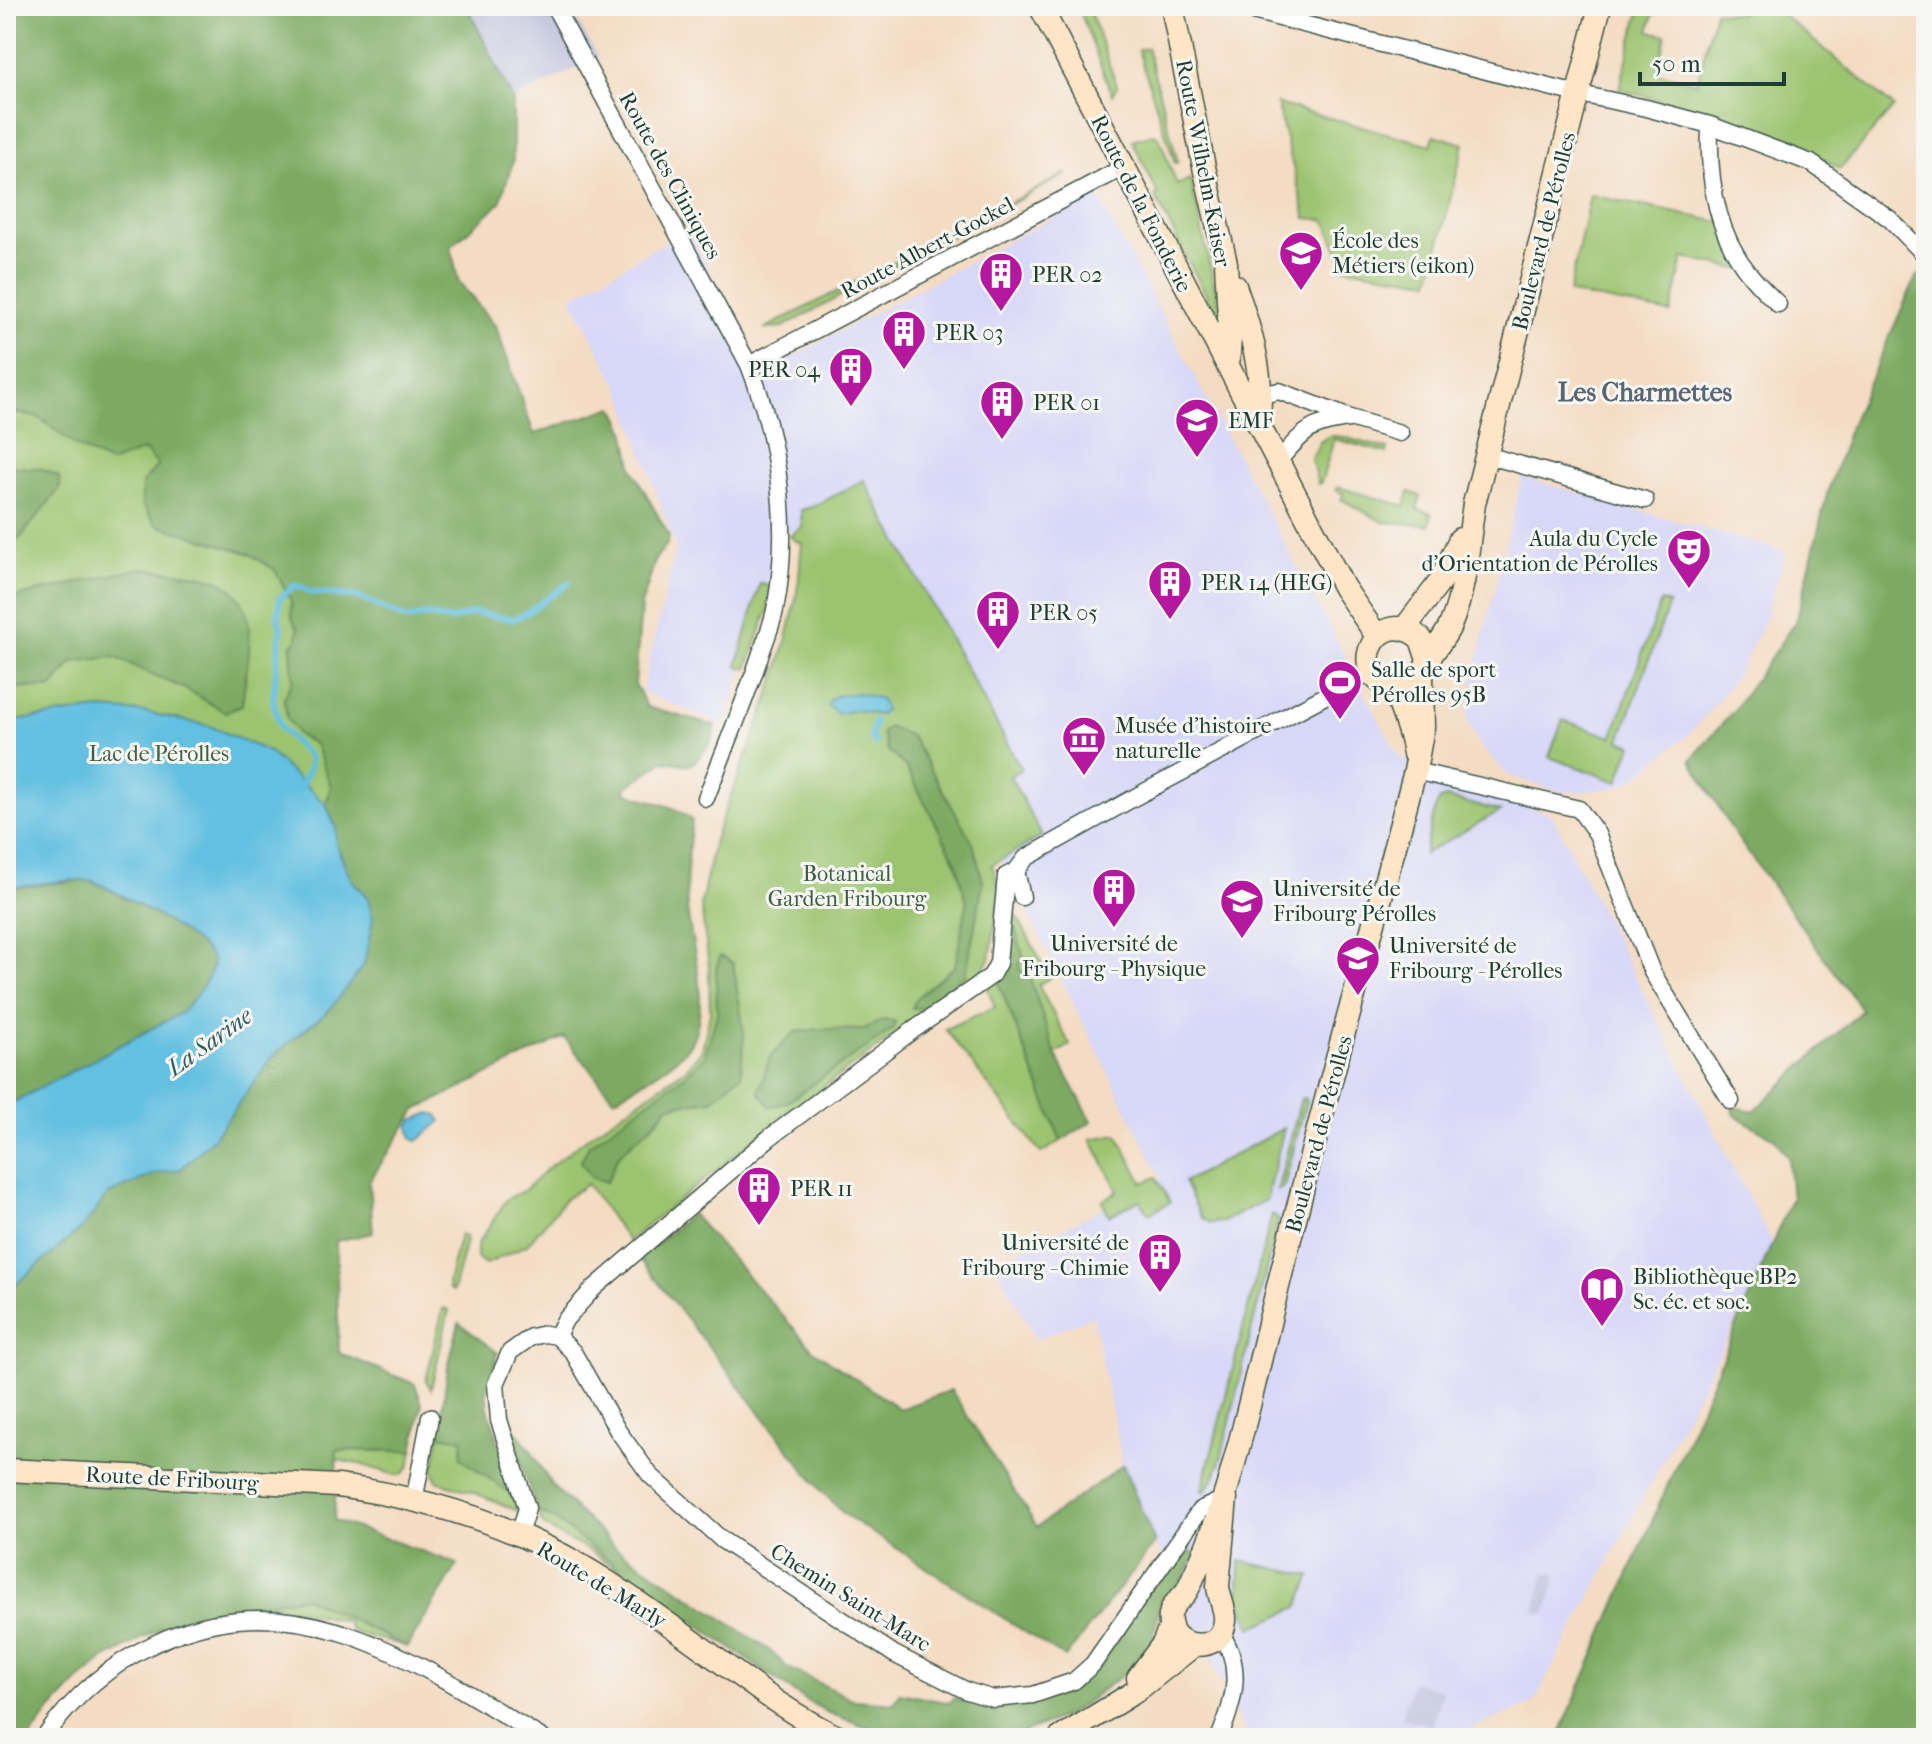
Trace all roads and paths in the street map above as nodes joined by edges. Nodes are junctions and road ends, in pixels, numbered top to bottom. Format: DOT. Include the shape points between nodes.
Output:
graph roads {
  1 [pos="554,6"];
  2 [pos="1040,6"];
  3 [pos="1172,6"];
  4 [pos="1233,6"];
  5 [pos="1600,6"];
  6 [pos="1577,93"];
  7 [pos="1710,125"];
  8 [pos="1124,167"];
  9 [pos="1923,247"];
  10 [pos="1226,263"];
  11 [pos="1778,304"];
  12 [pos="749,365"];
  13 [pos="1228,368"];
  14 [pos="1253,397"];
  15 [pos="1350,418"];
  16 [pos="1400,433"];
  17 [pos="1486,455"];
  18 [pos="1278,461"];
  19 [pos="1645,500"];
  20 [pos="1474,504"];
  21 [pos="1404,629"];
  22 [pos="1377,636"];
  23 [pos="1425,668"];
  24 [pos="1372,671"];
  25 [pos="1394,687"];
  26 [pos="1415,771"];
  27 [pos="706,798"];
  28 [pos="1016,871"];
  29 [pos="1022,897"];
  30 [pos="1731,1101"];
  31 [pos="557,1336"];
  32 [pos="430,1417"];
  33 [pos="6,1470"];
  34 [pos="338,1486"];
  35 [pos="1226,1498"];
  36 [pos="414,1501"];
  37 [pos="519,1535"];
  38 [pos="1185,1594"];
  39 [pos="1219,1601"];
  40 [pos="1171,1625"];
  41 [pos="1221,1634"];
  42 [pos="1193,1646"];
  43 [pos="1115,1704"];
  44 [pos="44,1738"];
  45 [pos="542,1738"];
  46 [pos="840,1738"];
  47 [pos="1060,1738"];
  48 [pos="1219,1738"];
  1 -- 12 [label="street, Route des Cliniques"];
  2 -- 8 [label="main road, Route de la Fonderie"];
  3 -- 10 [label="main road, Route Wilhelm-Kaiser"];
  4 -- 6 [label="street"];
  5 -- 6 [label="main road, Boulevard de Pérolles"];
  6 -- 7 [label="street"];
  6 -- 17 [label="main road, Boulevard de Pérolles"];
  7 -- 9 [label="street" via="1811,163"];
  7 -- 11 [label="street" via="1712,193 1730,241 1747,271"];
  8 -- 12 [label="street, Route Albert-Gockel"];
  8 -- 13 [label="main road, Route de la Fonderie"];
  10 -- 13 [label="main road, Route Wilhelm-Kaiser"];
  10 -- 14 [label="main road" via="1257,363"];
  12 -- 27 [label="street, Route des Cliniques" via="772,437 784,549 775,612"];
  13 -- 14 [label="main road, Route de la Fonderie"];
  14 -- 15 [label="street" via="1279,391"];
  14 -- 18 [label="main road" via="1258,422"];
  15 -- 16 [label="street"];
  15 -- 18 [label="street" via="1322,422 1303,433"];
  17 -- 19 [label="street"];
  17 -- 20 [label="main road, Boulevard de Pérolles"];
  18 -- 22 [label="main road" via="1344,588"];
  20 -- 21 [label="main road, Boulevard de Pérolles" via="1449,565"];
  20 -- 23 [label="main road, Boulevard de Pérolles" via="1454,613"];
  21 -- 22 [label="main road"];
  21 -- 23 [label="main road" via="1421,639"];
  22 -- 24 [label="main road" via="1368,657"];
  23 -- 25 [label="main road" via="1412,684"];
  23 -- 26 [label="main road, Boulevard de Pérolles"];
  24 -- 25 [label="main road"];
  24 -- 28 [label="street" via="1026,858"];
  25 -- 26 [label="main road" via="1411,733"];
  26 -- 30 [label="street" via="1579,809 1597,834 1652,972"];
  26 -- 35 [label="main road, Boulevard de Pérolles"];
  28 -- 29 [label="street"];
  28 -- 31 [label="street" via="1004,883 998,963 991,976 769,1138 593,1289"];
  31 -- 35 [label="street, Chemin Saint-Marc" via="573,1352 633,1454 722,1540 894,1654 994,1699 1033,1695 1074,1681 1093,1664 1200,1510"];
  31 -- 37 [label="street" via="545,1334 519,1343 496,1384 499,1420 527,1508"];
  32 -- 36 [label="street"];
  33 -- 34 [label="main road, Route de Fribourg"];
  34 -- 36 [label="main road, Route de Marly"];
  35 -- 38 [label="main road"];
  35 -- 39 [label="main road"];
  36 -- 37 [label="main road, Route de Marly"];
  37 -- 46 [label="main road, Route de Marly" via="625,1594 793,1713"];
  38 -- 39 [label="main road" via="1199,1591"];
  38 -- 40 [label="main road" via="1174,1604"];
  39 -- 41 [label="main road" via="1224,1613"];
  40 -- 42 [label="main road"];
  40 -- 43 [label="main road" via="1149,1666"];
  41 -- 42 [label="main road" via="1208,1644"];
  41 -- 48 [label="street" via="1235,1673"];
  42 -- 43 [label="main road"];
  43 -- 47 [label="main road"];
  44 -- 45 [label="street" via="98,1679 131,1655 183,1630 226,1620 275,1619 335,1628 418,1664"];
}
